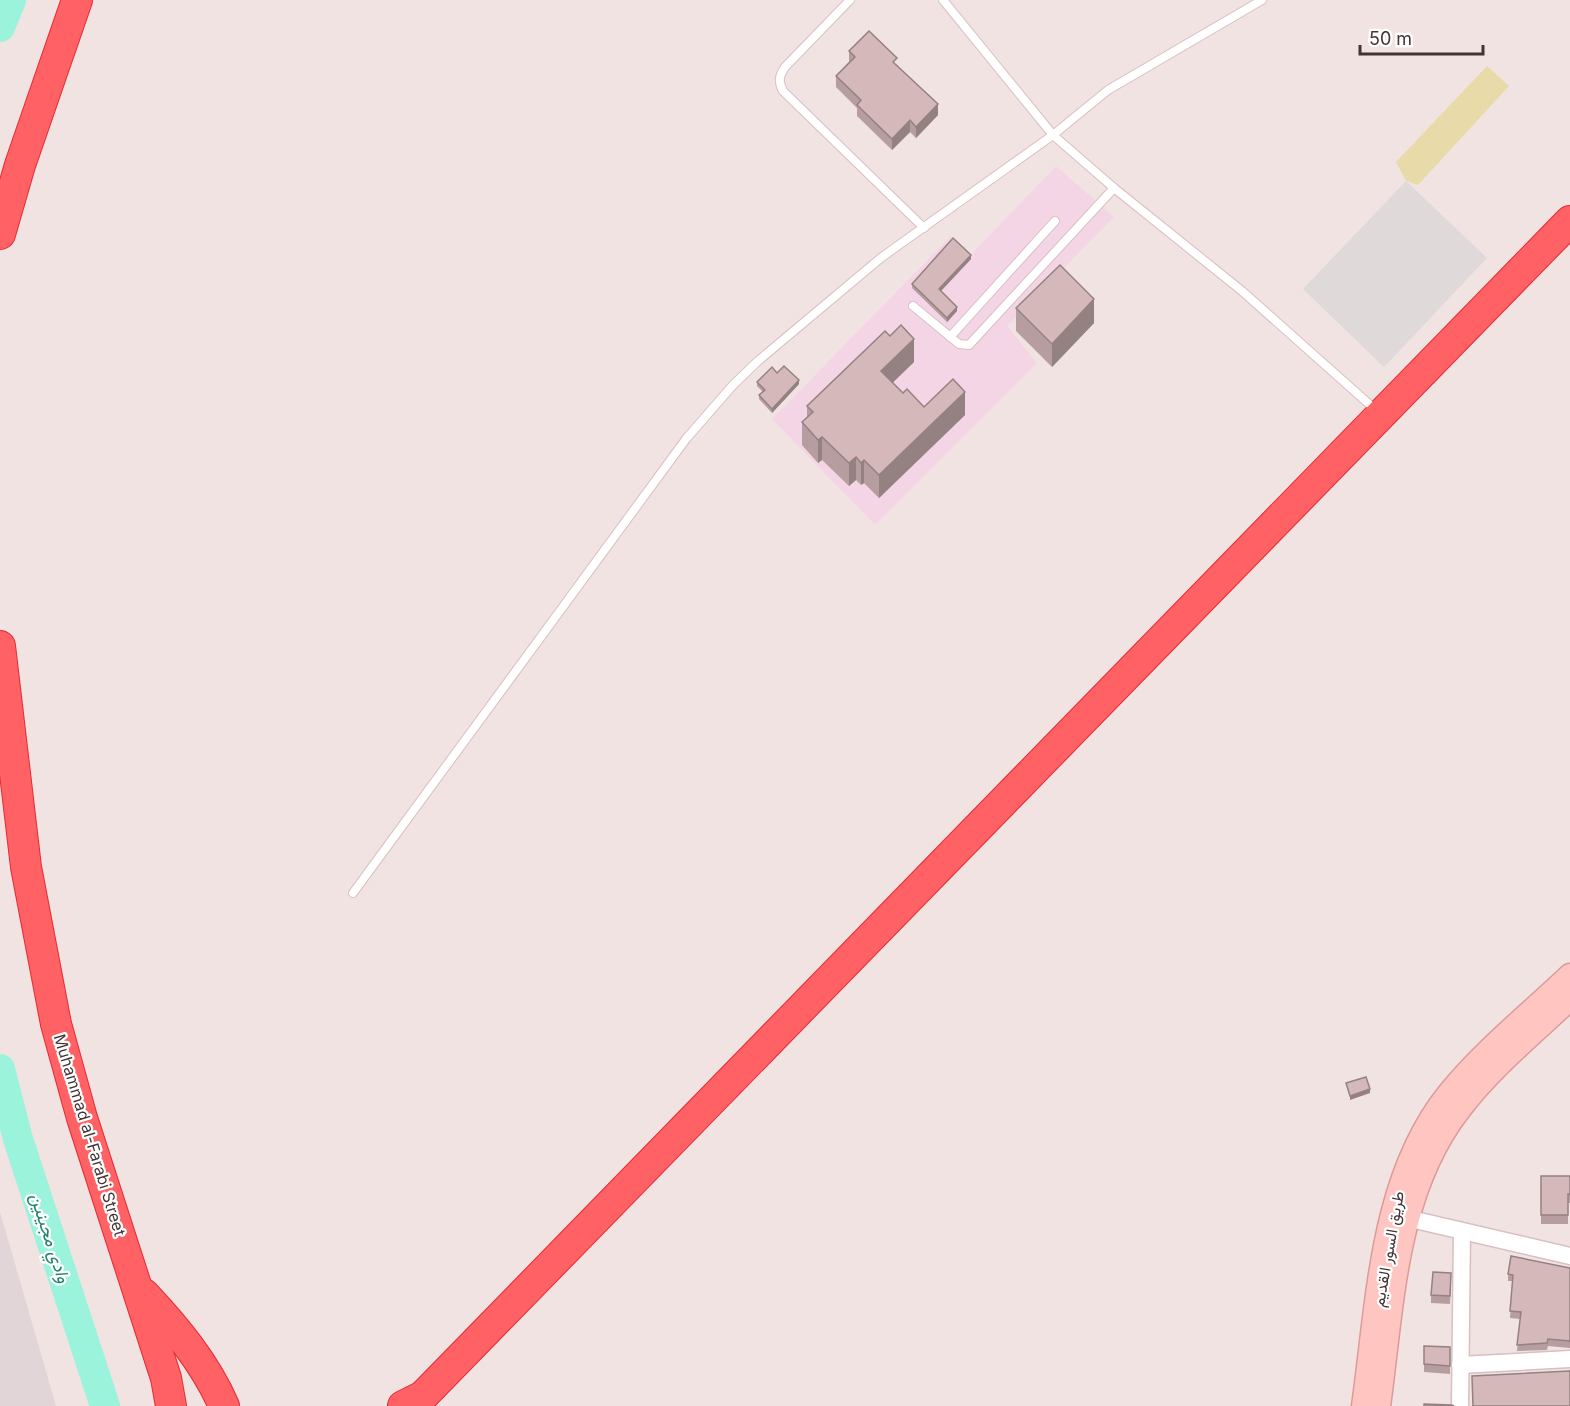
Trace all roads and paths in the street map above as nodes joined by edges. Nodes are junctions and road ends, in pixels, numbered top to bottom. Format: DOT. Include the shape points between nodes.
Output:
graph roads {
  1 [pos="77,0"];
  2 [pos="850,0"];
  3 [pos="942,0"];
  4 [pos="1262,0"];
  5 [pos="1053,135"];
  6 [pos="1114,188"];
  7 [pos="1055,221"];
  8 [pos="1570,221"];
  9 [pos="924,228"];
  10 [pos="0,234"];
  11 [pos="913,306"];
  12 [pos="950,337"];
  13 [pos="1380,414"];
  14 [pos="0,646"];
  15 [pos="353,893"];
  16 [pos="1570,975"];
  17 [pos="1570,999"];
  18 [pos="1399,1216"];
  19 [pos="1462,1232"];
  20 [pos="1570,1256"];
  21 [pos="138,1287"];
  22 [pos="1570,1359"];
  23 [pos="1460,1365"];
  24 [pos="413,1403"];
  25 [pos="171,1406"];
  26 [pos="224,1406"];
  27 [pos="1363,1406"];
  28 [pos="1379,1406"];
  29 [pos="1461,1406"];
  1 -- 10 [label="highway"];
  2 -- 9 [label="lane" via="785,67 779,83"];
  3 -- 5 [label="lane"];
  4 -- 5 [label="lane" via="1108,90"];
  5 -- 6 [label="lane"];
  5 -- 9 [label="lane"];
  6 -- 12 [label="lane" via="974,343 964,346"];
  6 -- 13 [label="lane" via="1242,291"];
  7 -- 12 [label="lane"];
  8 -- 13 [label="highway"];
  9 -- 15 [label="lane" via="813,313 708,411"];
  11 -- 12 [label="lane"];
  13 -- 24 [label="highway"];
  14 -- 21 [label="highway, Muhammad al-Farabi Street" via="26,867 44,972 79,1108"];
  16 -- 18 [label="main road, طريق السور القديم" via="1449,1093 1413,1150"];
  17 -- 18 [label="main road, طريق السور القديم" via="1459,1110"];
  18 -- 19 [label="street"];
  18 -- 27 [label="main road, طريق السور القديم"];
  18 -- 28 [label="main road, طريق السور القديم"];
  19 -- 20 [label="street"];
  19 -- 23 [label="street"];
  21 -- 25 [label="highway, Muhammad al-Farabi Street"];
  21 -- 26 [label="highway" via="185,1341"];
  22 -- 23 [label="street"];
  23 -- 29 [label="street"];
}
